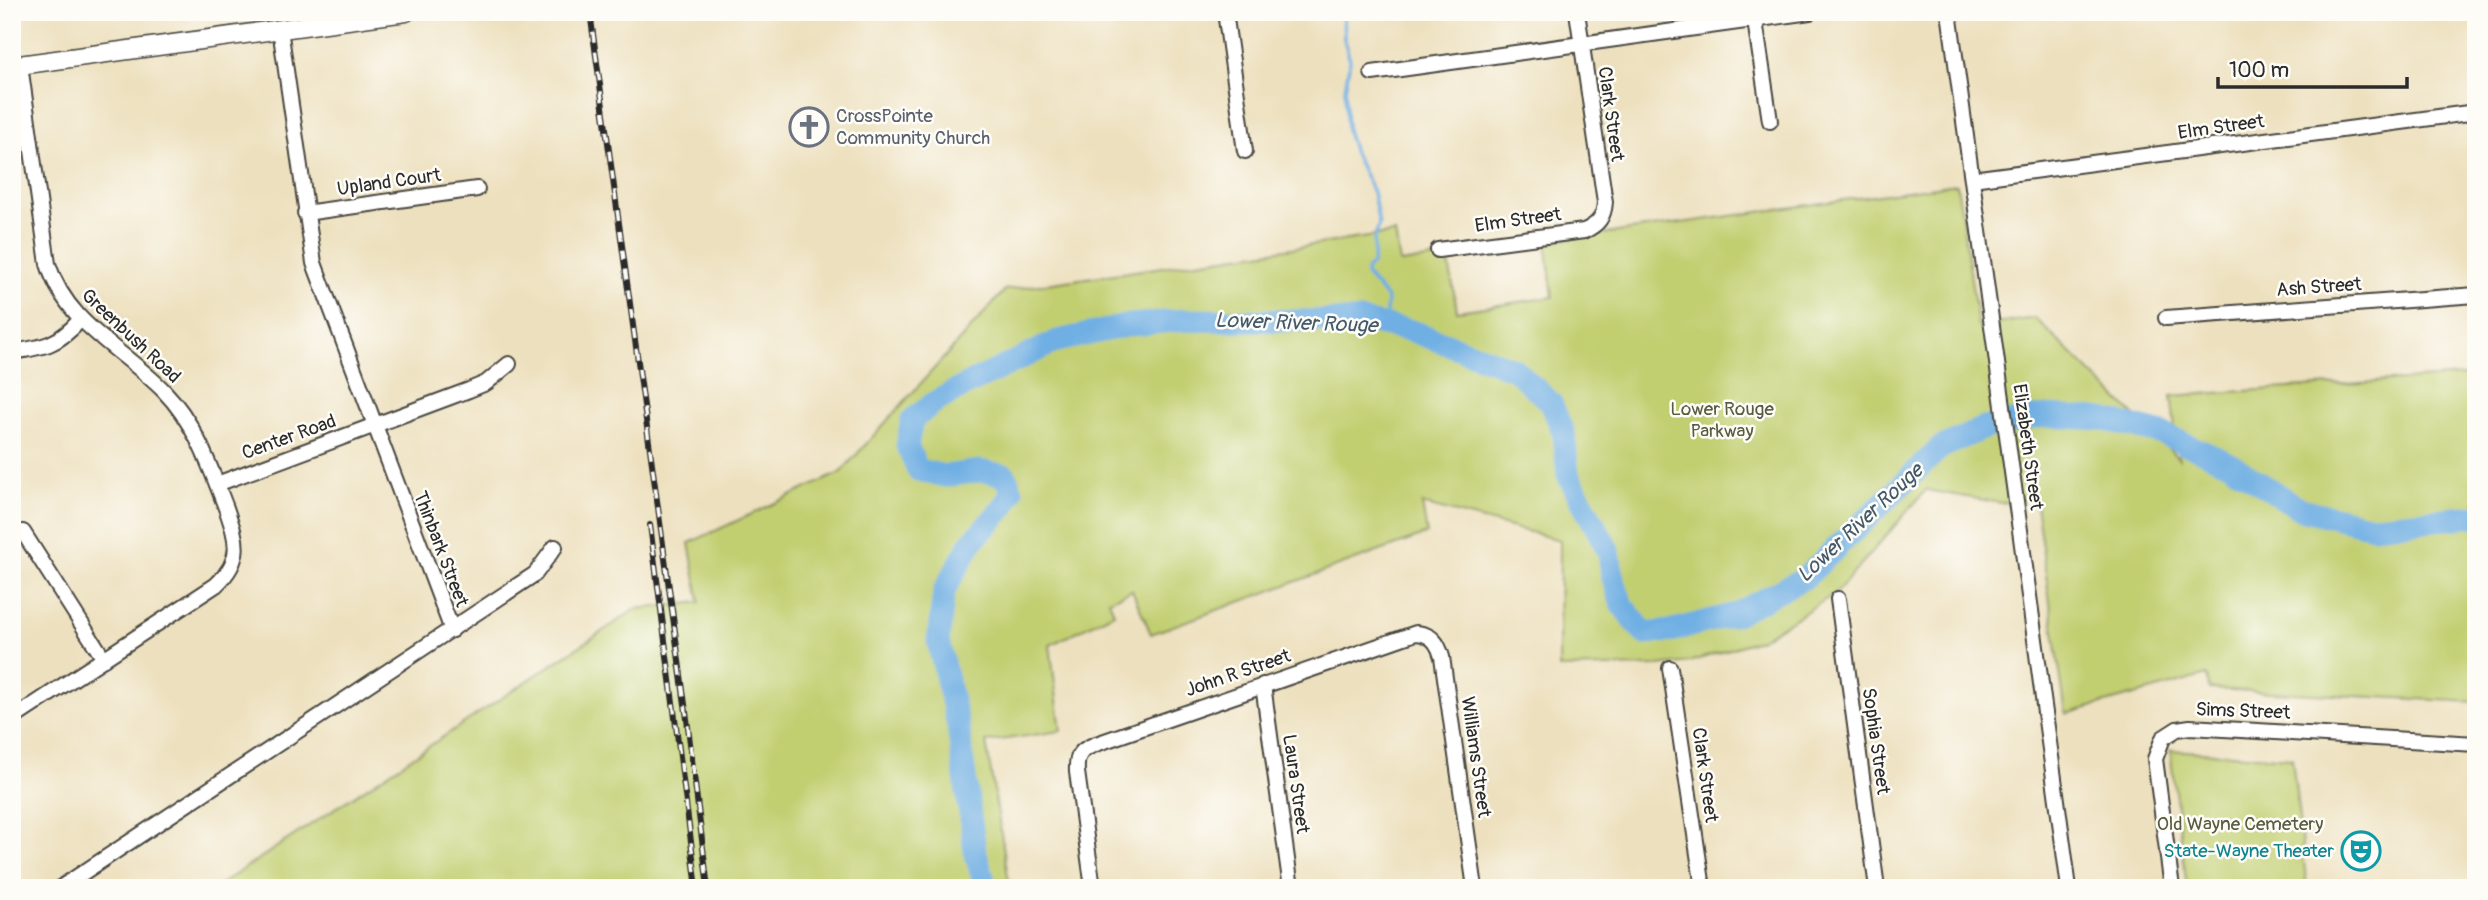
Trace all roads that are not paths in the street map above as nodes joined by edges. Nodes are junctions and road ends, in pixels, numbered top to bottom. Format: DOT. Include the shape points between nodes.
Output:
graph roads {
  1 [pos="406,12"];
  2 [pos="1225,12"];
  3 [pos="1577,12"];
  4 [pos="1810,12"];
  5 [pos="1948,12"];
  6 [pos="382,14"];
  7 [pos="1755,16"];
  8 [pos="280,29"];
  9 [pos="1582,44"];
  10 [pos="16,65"];
  11 [pos="1372,73"];
  12 [pos="2476,112"];
  13 [pos="1770,121"];
  14 [pos="1245,151"];
  15 [pos="1972,179"];
  16 [pos="477,189"];
  17 [pos="306,214"];
  18 [pos="1600,220"];
  19 [pos="1438,250"];
  20 [pos="2476,295"];
  21 [pos="2166,318"];
  22 [pos="80,320"];
  23 [pos="12,352"];
  24 [pos="509,363"];
  25 [pos="374,426"];
  26 [pos="217,484"];
  27 [pos="23,533"];
  28 [pos="555,547"];
  29 [pos="1838,599"];
  30 [pos="452,630"];
  31 [pos="1430,636"];
  32 [pos="104,659"];
  33 [pos="1670,668"];
  34 [pos="1263,685"];
  35 [pos="12,719"];
  36 [pos="2476,744"];
  37 [pos="60,888"];
  38 [pos="1093,888"];
  39 [pos="1291,888"];
  40 [pos="1475,888"];
  41 [pos="1703,888"];
  42 [pos="1877,888"];
  43 [pos="2069,888"];
  44 [pos="2172,888"];
  1 -- 6 [label="street"];
  2 -- 14 [label="street"];
  3 -- 9 [label="street, Clark Street"];
  4 -- 7 [label="street"];
  5 -- 15 [label="street, Elizabeth Street"];
  6 -- 8 [label="street"];
  7 -- 9 [label="street"];
  7 -- 13 [label="street"];
  8 -- 10 [label="street"];
  8 -- 17 [label="street, Thinbark Street"];
  9 -- 11 [label="street"];
  9 -- 18 [label="street, Clark Street" via="1605,202"];
  10 -- 22 [label="street, Greenbush Road" via="48,264 60,296"];
  12 -- 15 [label="street, Elm Street"];
  15 -- 43 [label="street, Elizabeth Street"];
  16 -- 17 [label="street, Upland Court"];
  17 -- 25 [label="street, Thinbark Street" via="314,263"];
  18 -- 19 [label="street, Elm Street" via="1584,231"];
  20 -- 21 [label="street, Ash Street"];
  22 -- 23 [label="street" via="59,341"];
  22 -- 26 [label="street, Greenbush Road" via="170,399 197,437"];
  24 -- 25 [label="street, Center Road" via="485,383"];
  25 -- 26 [label="street, Center Road"];
  25 -- 30 [label="street, Thinbark Street"];
  26 -- 32 [label="street, Greenbush Road" via="236,540 231,567 216,585"];
  27 -- 32 [label="street"];
  28 -- 30 [label="street" via="535,574"];
  29 -- 42 [label="street, Sophia Street"];
  30 -- 37 [label="street, Thinbark Street"];
  31 -- 34 [label="street, John R Street" via="1402,636"];
  31 -- 40 [label="street, Williams Street" via="1442,657"];
  32 -- 35 [label="street, Greenbush Road"];
  33 -- 41 [label="street, Clark Street"];
  34 -- 38 [label="street, John R Street" via="1088,747 1077,756"];
  34 -- 39 [label="street, Laura Street"];
  36 -- 44 [label="street, Sims Street" via="2177,729 2164,738 2155,759"];
}
